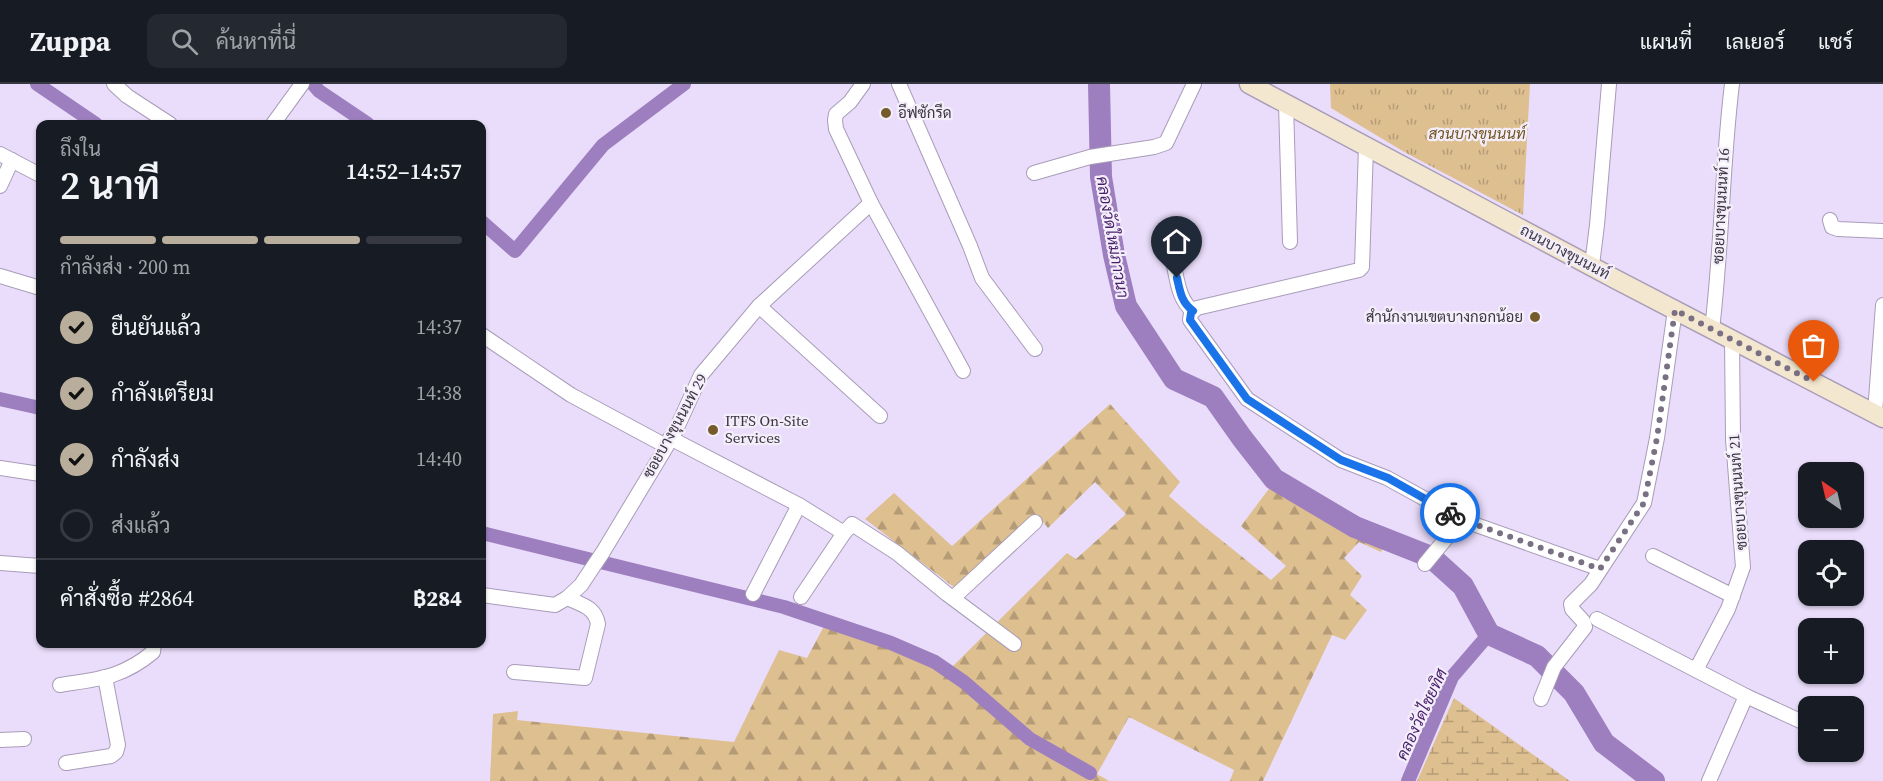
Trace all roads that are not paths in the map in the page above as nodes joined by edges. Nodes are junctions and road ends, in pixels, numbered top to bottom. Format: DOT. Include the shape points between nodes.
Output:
graph roads {
  1 [pos="114,84"];
  2 [pos="863,84"];
  3 [pos="900,84"];
  4 [pos="1194,84"];
  5 [pos="1249,84"];
  6 [pos="1609,84"];
  7 [pos="1732,84"];
  8 [pos="301,86"];
  9 [pos="1286,104"];
  10 [pos="164,120"];
  11 [pos="276,120"];
  12 [pos="1366,147"];
  13 [pos="6,157"];
  14 [pos="36,173"];
  15 [pos="1034,173"];
  16 [pos="0,186"];
  17 [pos="871,203"];
  18 [pos="1830,220"];
  19 [pos="1883,231"];
  20 [pos="1290,242"];
  21 [pos="1172,257"];
  22 [pos="1592,266"];
  23 [pos="0,276"];
  24 [pos="36,287"];
  25 [pos="759,306"];
  26 [pos="1883,307"];
  27 [pos="1675,310"];
  28 [pos="1193,311"];
  29 [pos="1712,329"];
  30 [pos="486,337"];
  31 [pos="1732,339"];
  32 [pos="1035,349"];
  33 [pos="963,371"];
  34 [pos="1879,415"];
  35 [pos="880,416"];
  36 [pos="668,442"];
  37 [pos="0,468"];
  38 [pos="36,473"];
  39 [pos="799,505"];
  40 [pos="1458,517"];
  41 [pos="1035,522"];
  42 [pos="848,528"];
  43 [pos="1653,556"];
  44 [pos="0,563"];
  45 [pos="1425,564"];
  46 [pos="36,566"];
  47 [pos="1600,569"];
  48 [pos="753,594"];
  49 [pos="486,596"];
  50 [pos="1733,596"];
  51 [pos="801,597"];
  52 [pos="567,598"];
  53 [pos="953,598"];
  54 [pos="1597,619"];
  55 [pos="1014,644"];
  56 [pos="154,648"];
  57 [pos="1696,670"];
  58 [pos="514,672"];
  59 [pos="105,677"];
  60 [pos="60,685"];
  61 [pos="1746,696"];
  62 [pos="1540,699"];
  63 [pos="1798,720"];
  64 [pos="24,739"];
  65 [pos="0,740"];
  66 [pos="66,763"];
  67 [pos="1709,781"];
  1 -- 10 [label="street"];
  2 -- 17 [label="street" via="835,120"];
  3 -- 32 [label="street" via="982,278"];
  4 -- 15 [label="street" via="1166,143 1090,157"];
  5 -- 9 [label="street, ถนนบางขุนนนท์"];
  6 -- 22 [label="street"];
  7 -- 29 [label="street, ซอยบางขุนนนท์ 16"];
  8 -- 11 [label="street"];
  9 -- 12 [label="street, ถนนบางขุนนนท์"];
  9 -- 20 [label="street"];
  12 -- 22 [label="street, ถนนบางขุนนนท์"];
  12 -- 28 [label="street" via="1359,270"];
  13 -- 14 [label="street"];
  13 -- 16 [label="street"];
  17 -- 25 [label="street, ซอยบางขุนนนท์ 29"];
  17 -- 33 [label="street"];
  18 -- 19 [label="street" via="1832,227 1838,229"];
  21 -- 28 [label="street" via="1182,298"];
  22 -- 27 [label="street, ถนนบางขุนนนท์"];
  23 -- 24 [label="street"];
  25 -- 35 [label="street"];
  25 -- 36 [label="street, ซอยบางขุนนนท์ 29" via="701,375"];
  26 -- 34 [label="street"];
  27 -- 29 [label="street, ถนนบางขุนนนท์"];
  27 -- 47 [label="street" via="1644,503"];
  28 -- 40 [label="street" via="1190,320 1247,399 1341,460 1388,478"];
  29 -- 31 [label="street, ถนนบางขุนนนท์"];
  30 -- 36 [label="street" via="571,395"];
  31 -- 34 [label="street, ถนนบางขุนนนท์"];
  31 -- 50 [label="street, ซอยบางขุนนนท์ 21" via="1733,440 1743,567"];
  36 -- 39 [label="street"];
  36 -- 52 [label="street, ซอยบางขุนนนท์ 29" via="603,552 581,585"];
  37 -- 38 [label="street"];
  39 -- 42 [label="street"];
  39 -- 48 [label="street"];
  40 -- 45 [label="street"];
  40 -- 47 [label="street"];
  41 -- 53 [label="street"];
  42 -- 51 [label="street"];
  42 -- 53 [label="street" via="897,553"];
  43 -- 50 [label="street"];
  44 -- 46 [label="street"];
  47 -- 62 [label="street" via="1571,604 1585,627 1554,667"];
  49 -- 52 [label="street" via="555,605"];
  50 -- 57 [label="street, ซอยบางขุนนนท์ 21"];
  52 -- 58 [label="street" via="597,615 585,678"];
  53 -- 55 [label="street"];
  54 -- 57 [label="street"];
  56 -- 59 [label="street" via="143,660"];
  57 -- 61 [label="street"];
  59 -- 60 [label="street"];
  59 -- 66 [label="street" via="116,752"];
  61 -- 63 [label="street"];
  61 -- 67 [label="street"];
  64 -- 65 [label="street"];
}
